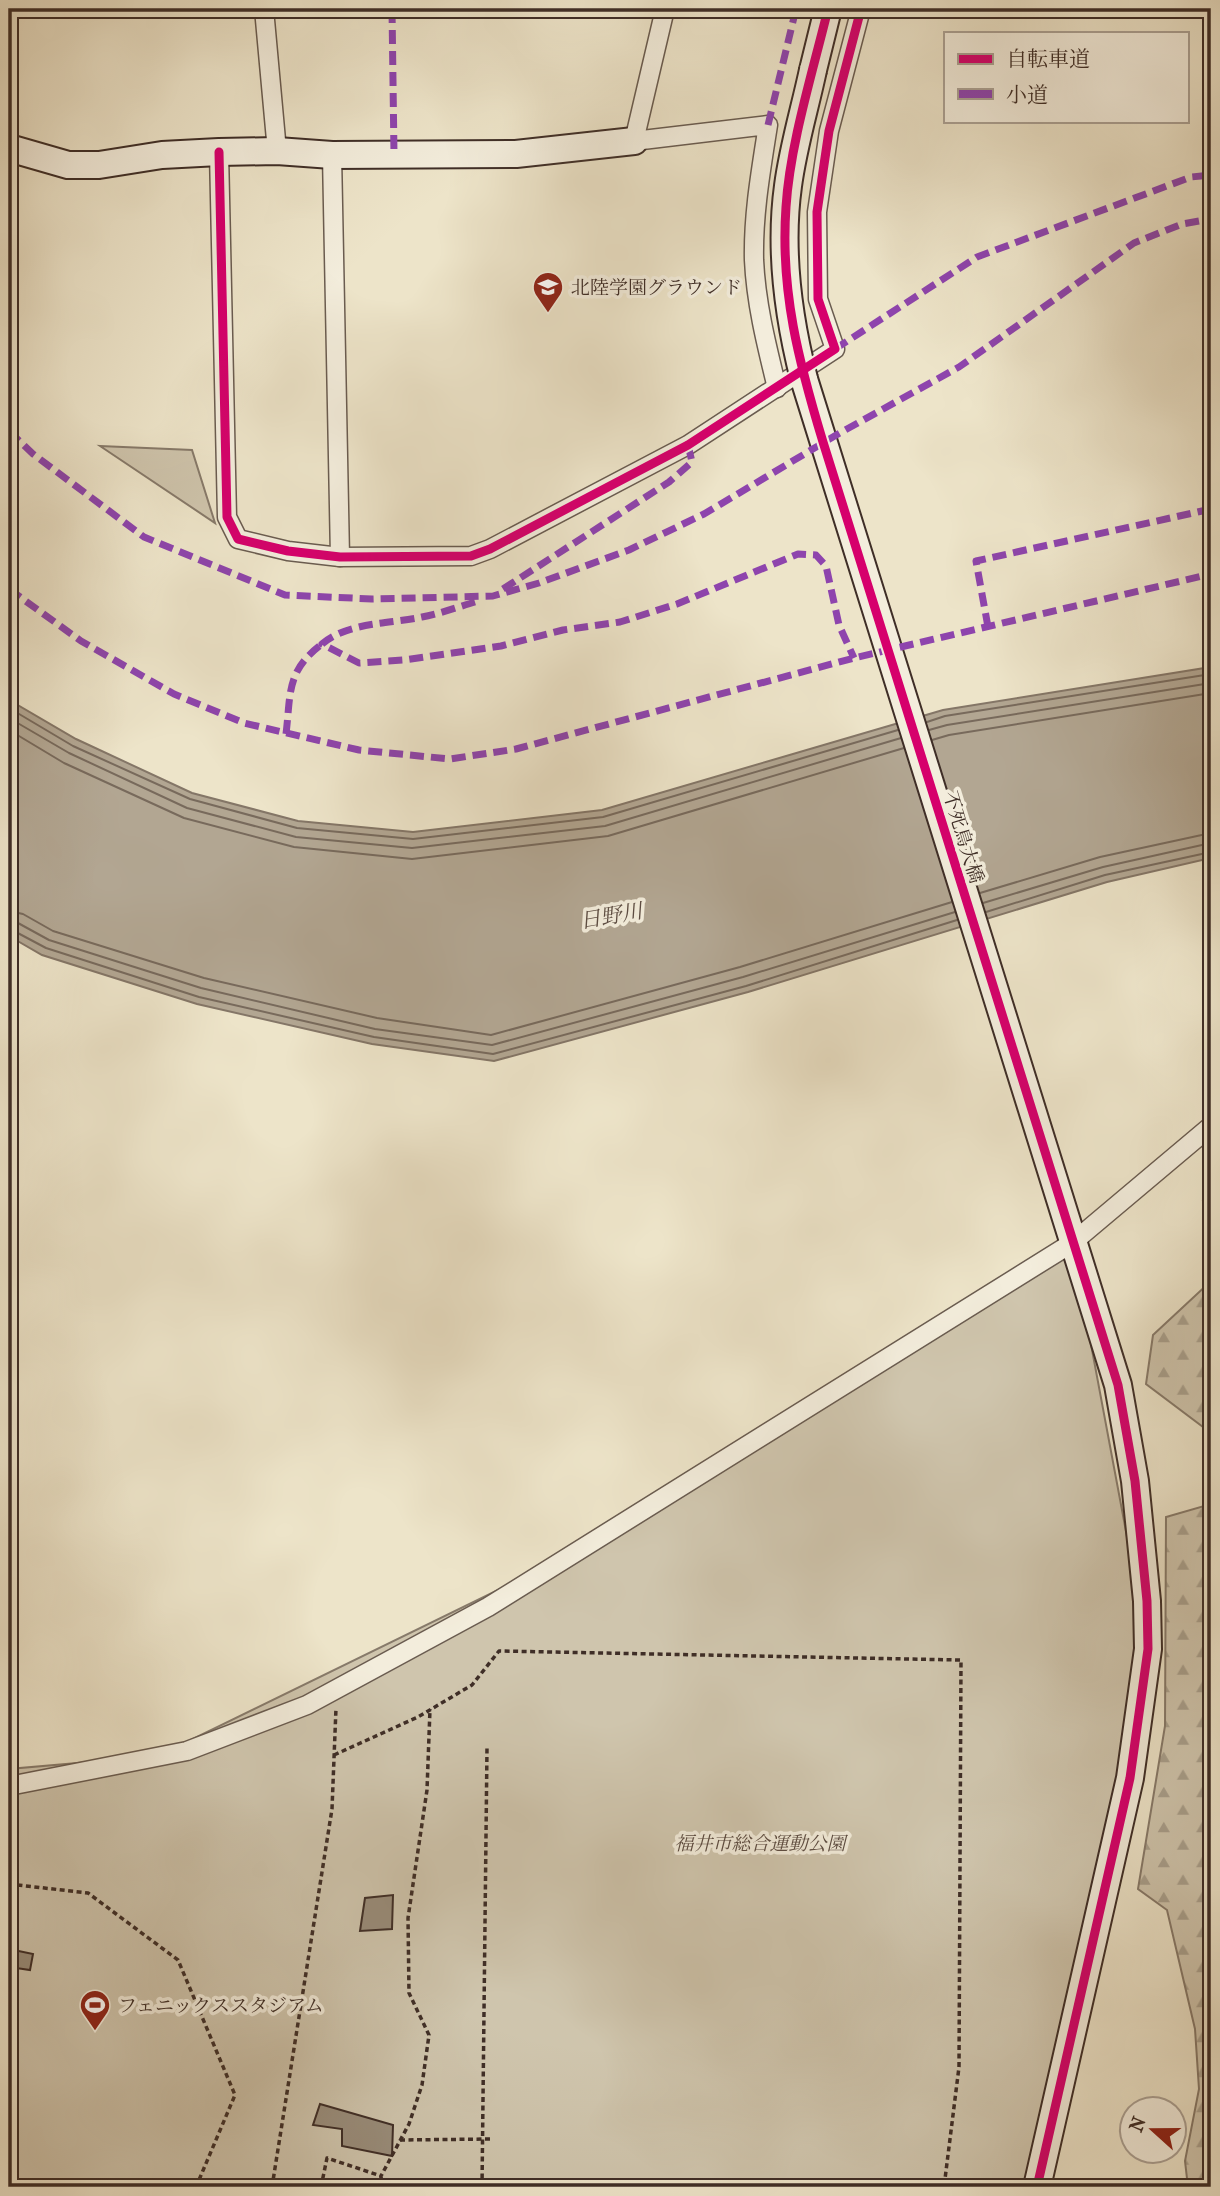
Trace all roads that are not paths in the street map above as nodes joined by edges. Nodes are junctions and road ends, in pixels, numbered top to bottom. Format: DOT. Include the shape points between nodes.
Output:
graph roads {
  1 [pos="264,9"];
  2 [pos="665,9"];
  3 [pos="828,9"];
  4 [pos="861,9"];
  5 [pos="634,141"];
  6 [pos="9,148"];
  7 [pos="278,150"];
  8 [pos="219,152"];
  9 [pos="332,155"];
  10 [pos="777,388"];
  11 [pos="340,557"];
  12 [pos="1211,1126"];
  13 [pos="1072,1242"];
  14 [pos="9,1786"];
  15 [pos="1037,2187"];
  1 -- 7 [label="street"];
  2 -- 5 [label="street"];
  3 -- 13 [label="street, 不死鳥大橋, bridge" via="788,184 785,267 796,346"];
  4 -- 10 [label="street" via="829,131 817,212 818,299 835,349"];
  5 -- 9 [label="street" via="516,154"];
  5 -- 10 [label="street" via="768,125 756,202 754,261 763,332"];
  6 -- 8 [label="street" via="68,165"];
  7 -- 8 [label="street"];
  7 -- 9 [label="street"];
  8 -- 11 [label="street" via="227,517 238,539"];
  9 -- 11 [label="street"];
  10 -- 11 [label="street" via="688,445 490,550 471,556"];
  12 -- 13 [label="street"];
  13 -- 14 [label="street" via="488,1607 307,1705 187,1751"];
  13 -- 15 [label="street, 不死鳥大橋" via="1118,1385 1135,1482 1148,1649 1130,1778"];
}
